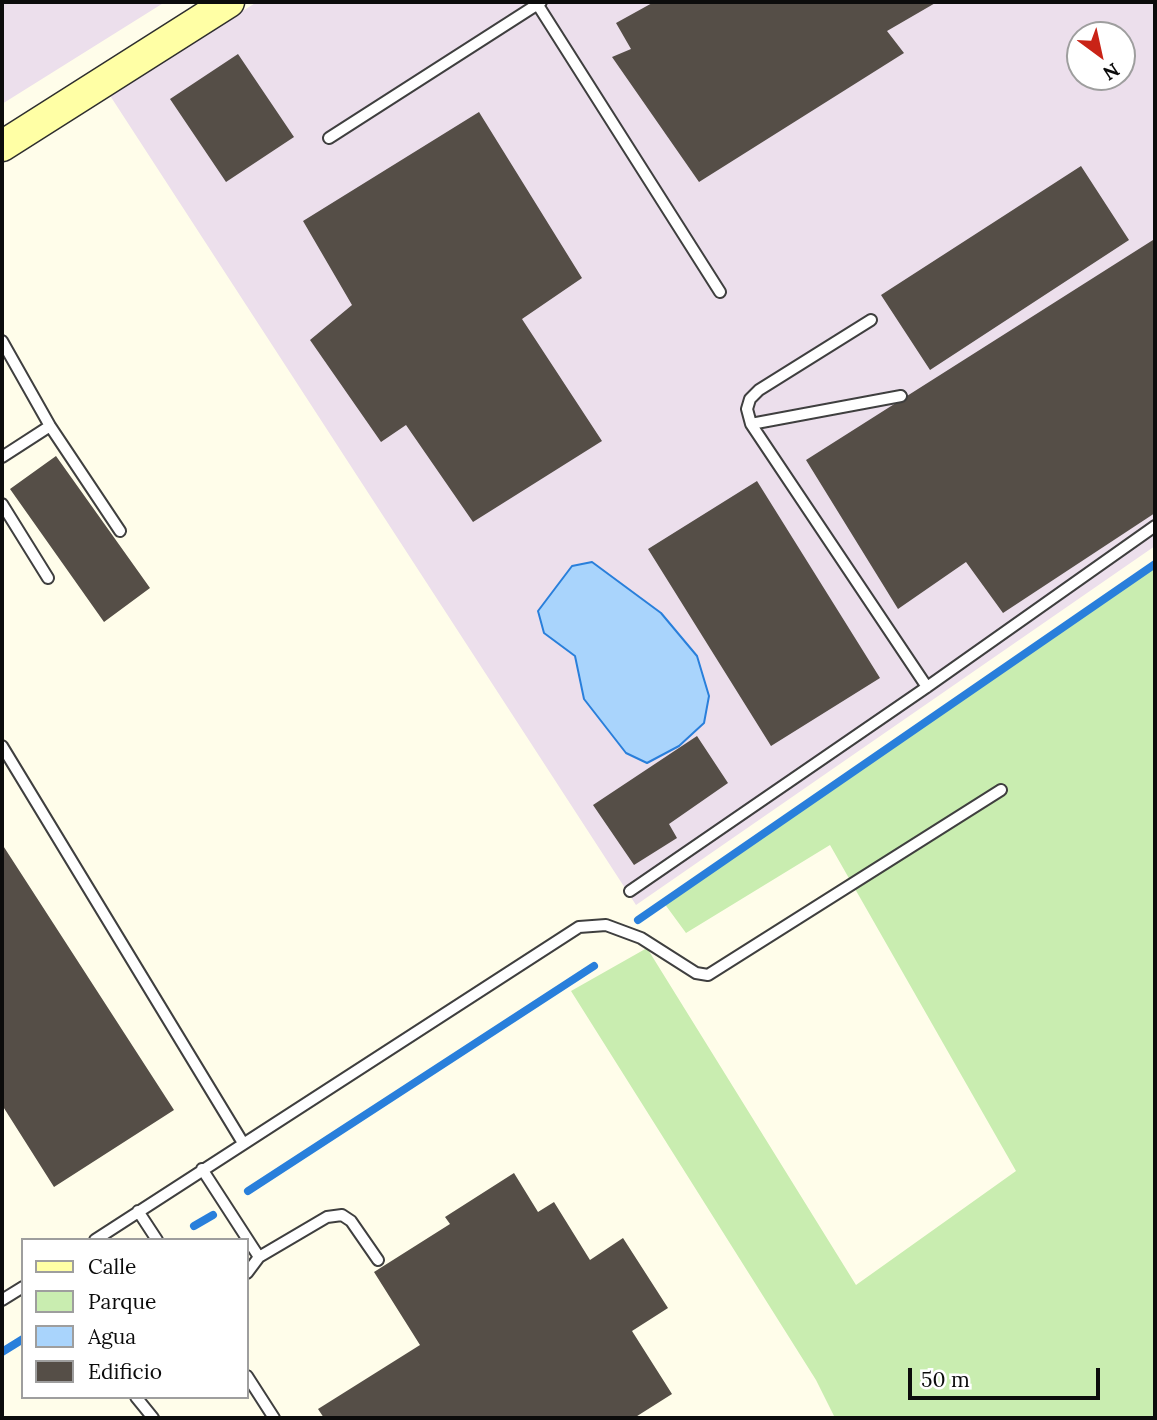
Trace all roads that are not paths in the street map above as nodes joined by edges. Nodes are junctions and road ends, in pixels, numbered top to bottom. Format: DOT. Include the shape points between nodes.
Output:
graph roads {
  1 [pos="229,2"];
  2 [pos="538,2"];
  3 [pos="328,138"];
  4 [pos="2,146"];
  5 [pos="720,292"];
  6 [pos="871,320"];
  7 [pos="2,341"];
  8 [pos="901,396"];
  9 [pos="751,424"];
  10 [pos="50,426"];
  11 [pos="2,457"];
  12 [pos="2,504"];
  13 [pos="1155,526"];
  14 [pos="120,531"];
  15 [pos="48,578"];
  16 [pos="927,687"];
  17 [pos="2,746"];
  18 [pos="1001,790"];
  19 [pos="630,891"];
  20 [pos="243,1143"];
  21 [pos="202,1170"];
  22 [pos="138,1211"];
  23 [pos="97,1238"];
  24 [pos="156,1238"];
  25 [pos="247,1238"];
  26 [pos="248,1240"];
  27 [pos="259,1257"];
  28 [pos="379,1260"];
  29 [pos="248,1272"];
  30 [pos="21,1288"];
  31 [pos="2,1300"];
  32 [pos="248,1378"];
  33 [pos="138,1399"];
  34 [pos="153,1418"];
  35 [pos="274,1418"];
  1 -- 4 [label="street"];
  2 -- 3 [label="lane"];
  2 -- 5 [label="lane"];
  6 -- 9 [label="lane" via="759,390 747,409"];
  7 -- 10 [label="lane"];
  8 -- 9 [label="lane"];
  9 -- 16 [label="lane"];
  10 -- 11 [label="lane"];
  10 -- 14 [label="lane"];
  12 -- 15 [label="lane"];
  13 -- 16 [label="lane"];
  16 -- 19 [label="lane"];
  17 -- 20 [label="lane"];
  18 -- 20 [label="lane" via="708,975 696,973 641,937 606,925 579,928"];
  20 -- 21 [label="lane"];
  21 -- 22 [label="lane"];
  21 -- 25 [label="lane"];
  22 -- 23 [label="lane"];
  22 -- 24 [label="lane"];
  26 -- 27 [label="lane"];
  27 -- 28 [label="lane" via="327,1217 342,1215"];
  27 -- 29 [label="lane"];
  30 -- 31 [label="lane"];
  32 -- 35 [label="lane"];
  33 -- 34 [label="lane"];
}
